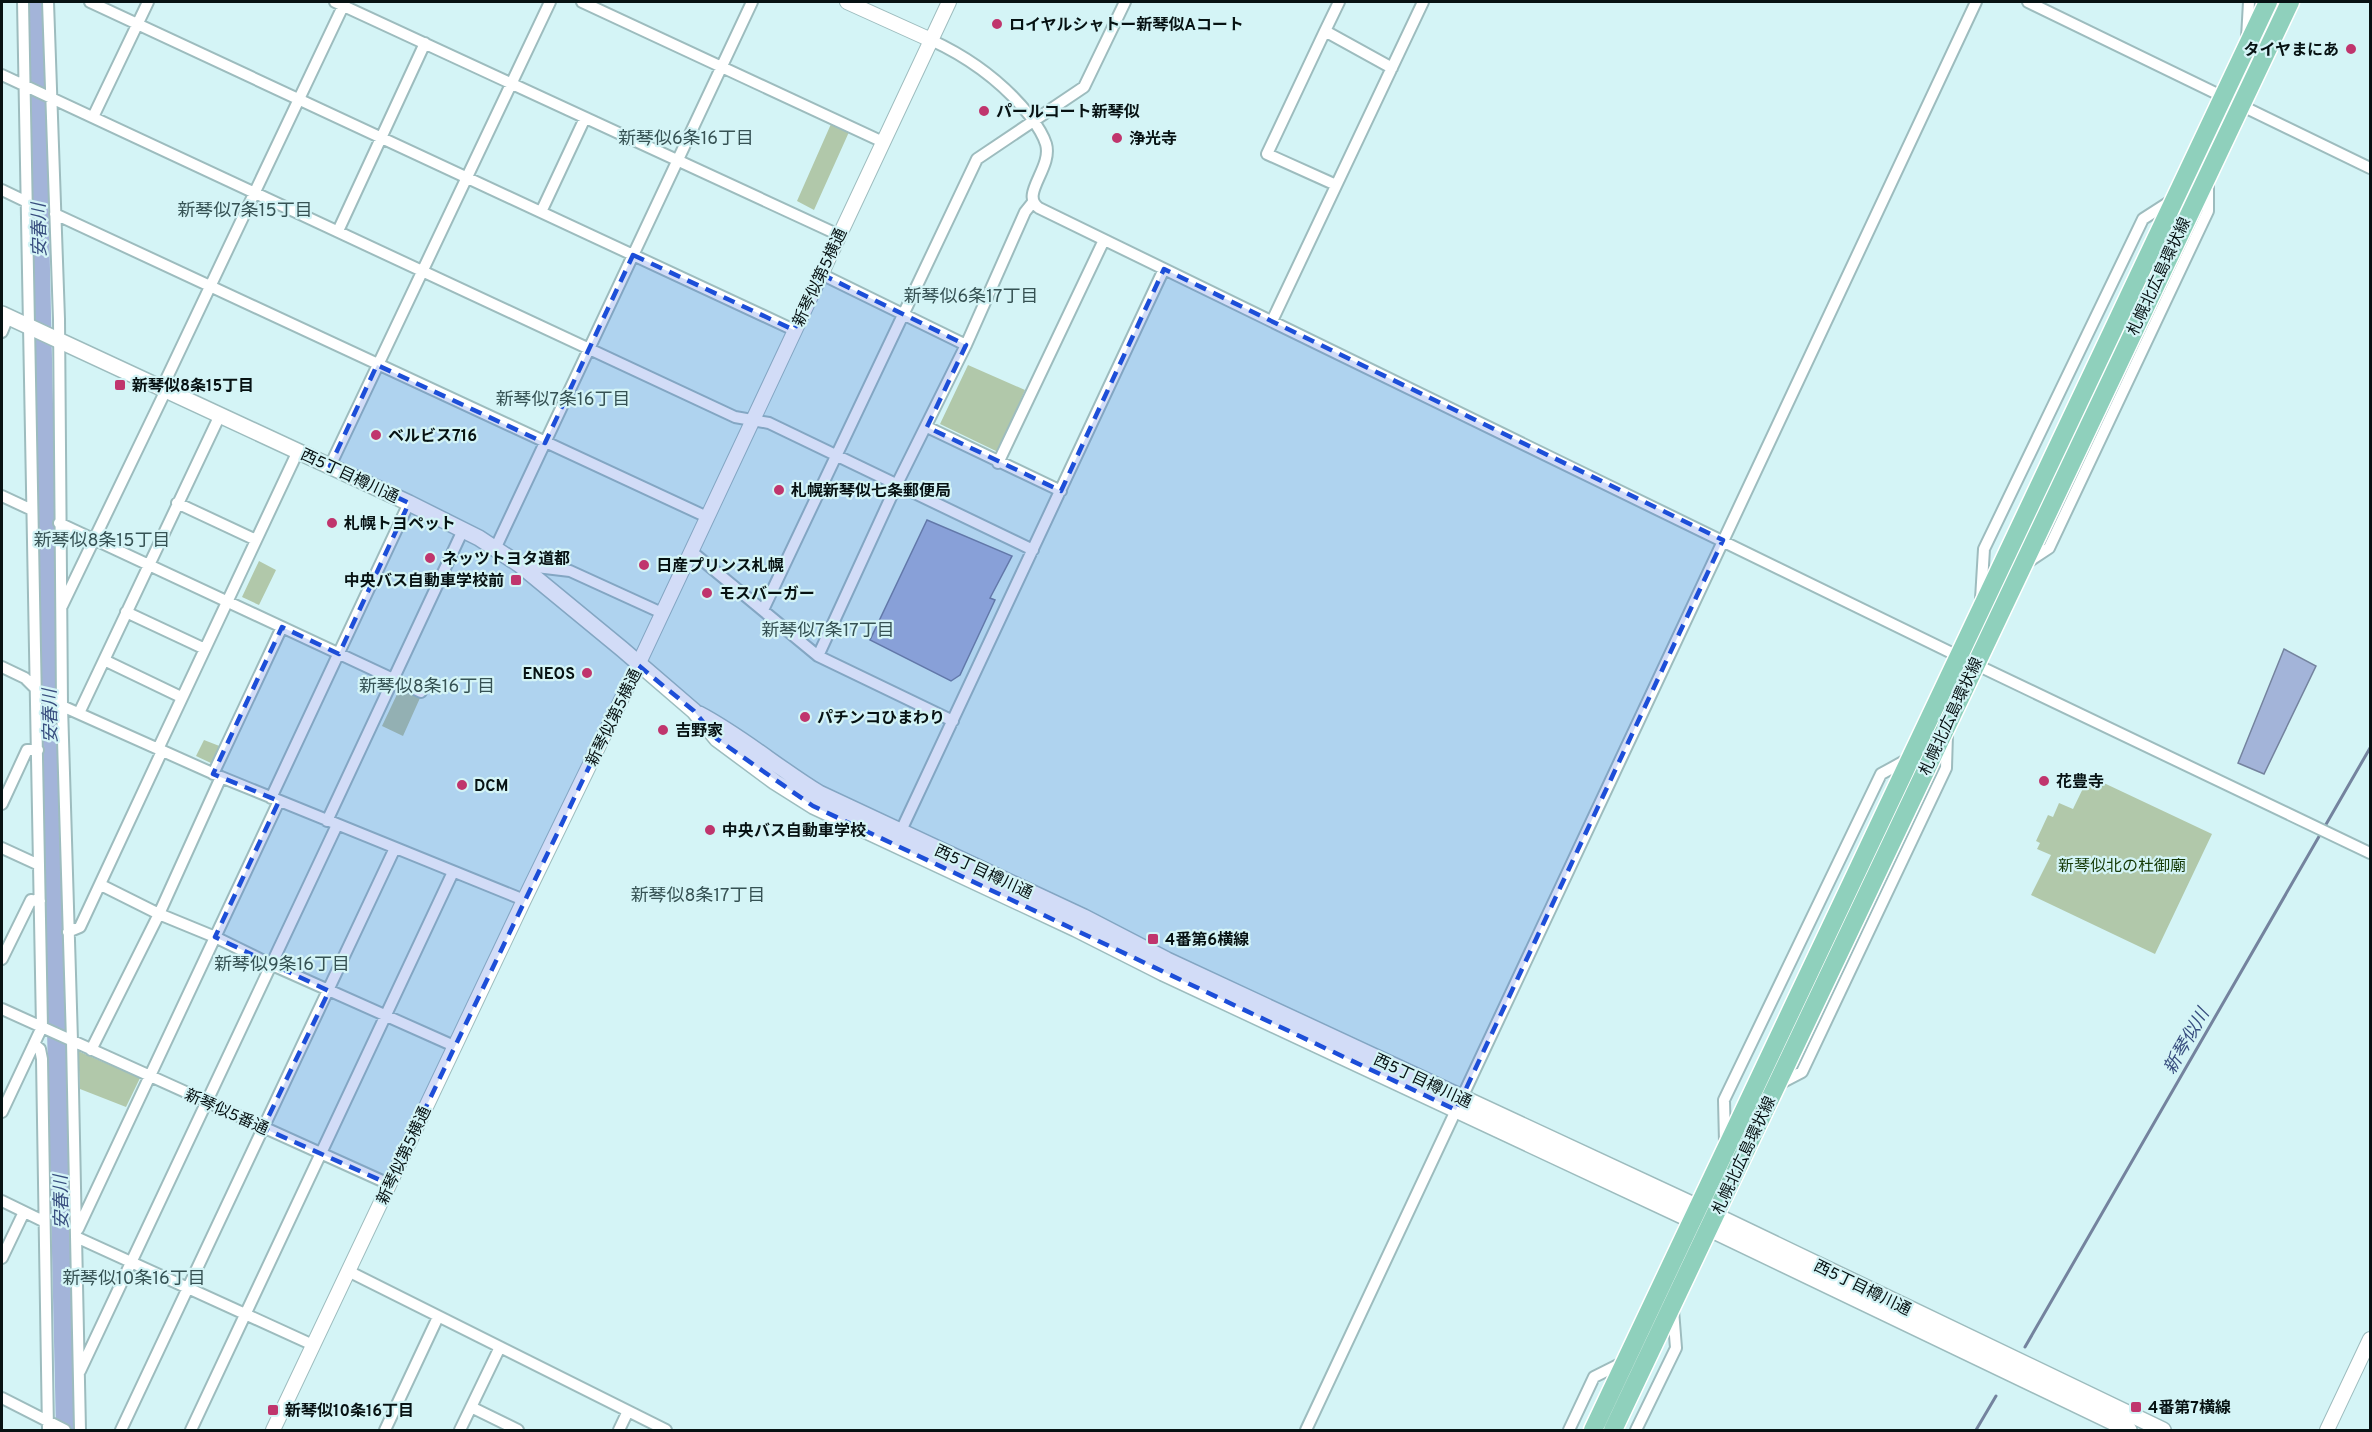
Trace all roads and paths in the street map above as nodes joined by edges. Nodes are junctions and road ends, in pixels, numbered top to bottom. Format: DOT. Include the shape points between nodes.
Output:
graph roads {
  1 [pos="23,2"];
  2 [pos="48,2"];
  3 [pos="90,2"];
  4 [pos="148,2"];
  5 [pos="550,2"];
  6 [pos="582,2"];
  7 [pos="752,2"];
  8 [pos="847,2"];
  9 [pos="949,2"];
  10 [pos="1125,2"];
  11 [pos="1339,2"];
  12 [pos="1423,2"];
  13 [pos="1976,2"];
  14 [pos="2028,2"];
  15 [pos="2249,2"];
  16 [pos="2268,2"];
  17 [pos="341,3"];
  18 [pos="2292,4"];
  19 [pos="138,24"];
  20 [pos="1325,31"];
  21 [pos="931,40"];
  22 [pos="425,43"];
  23 [pos="2247,44"];
  24 [pos="722,66"];
  25 [pos="1392,68"];
  26 [pos="2,75"];
  27 [pos="511,83"];
  28 [pos="27,86"];
  29 [pos="48,96"];
  30 [pos="2223,96"];
  31 [pos="300,99"];
  32 [pos="2240,104"];
  33 [pos="93,117"];
  34 [pos="585,118"];
  35 [pos="1034,122"];
  36 [pos="381,137"];
  37 [pos="883,142"];
  38 [pos="677,160"];
  39 [pos="2370,168"];
  40 [pos="466,177"];
  41 [pos="1336,185"];
  42 [pos="2,190"];
  43 [pos="255,193"];
  44 [pos="27,202"];
  45 [pos="1033,202"];
  46 [pos="542,212"];
  47 [pos="55,214"];
  48 [pos="338,231"];
  49 [pos="839,235"];
  50 [pos="1104,240"];
  51 [pos="633,255"];
  52 [pos="1164,269"];
  53 [pos="422,270"];
  54 [pos="821,274"];
  55 [pos="211,286"];
  56 [pos="5,315"];
  57 [pos="903,315"];
  58 [pos="1272,321"];
  59 [pos="33,328"];
  60 [pos="794,330"];
  61 [pos="2,332"];
  62 [pos="54,338"];
  63 [pos="966,345"];
  64 [pos="590,349"];
  65 [pos="377,365"];
  66 [pos="164,389"];
  67 [pos="220,415"];
  68 [pos="752,420"];
  69 [pos="927,427"];
  70 [pos="545,443"];
  71 [pos="298,451"];
  72 [pos="835,454"];
  73 [pos="998,463"];
  74 [pos="330,466"];
  75 [pos="897,484"];
  76 [pos="1061,491"];
  77 [pos="2,496"];
  78 [pos="177,503"];
  79 [pos="409,503"];
  80 [pos="32,510"];
  81 [pos="707,517"];
  82 [pos="59,523"];
  83 [pos="463,530"];
  84 [pos="94,539"];
  85 [pos="256,540"];
  86 [pos="1723,540"];
  87 [pos="495,549"];
  88 [pos="1033,550"];
  89 [pos="690,551"];
  90 [pos="148,565"];
  91 [pos="520,565"];
  92 [pos="227,601"];
  93 [pos="61,607"];
  94 [pos="763,610"];
  95 [pos="126,612"];
  96 [pos="662,613"];
  97 [pos="282,627"];
  98 [pos="205,649"];
  99 [pos="339,654"];
  100 [pos="818,656"];
  101 [pos="1958,656"];
  102 [pos="104,660"];
  103 [pos="1976,663"];
  104 [pos="639,665"];
  105 [pos="2,667"];
  106 [pos="392,680"];
  107 [pos="39,692"];
  108 [pos="420,692"];
  109 [pos="182,697"];
  110 [pos="60,705"];
  111 [pos="79,713"];
  112 [pos="953,721"];
  113 [pos="38,750"];
  114 [pos="160,750"];
  115 [pos="217,776"];
  116 [pos="275,800"];
  117 [pos="2,804"];
  118 [pos="332,823"];
  119 [pos="898,837"];
  120 [pos="2,848"];
  121 [pos="395,848"];
  122 [pos="2370,853"];
  123 [pos="39,865"];
  124 [pos="453,872"];
  125 [pos="100,885"];
  126 [pos="524,900"];
  127 [pos="40,901"];
  128 [pos="159,914"];
  129 [pos="68,932"];
  130 [pos="215,937"];
  131 [pos="2,960"];
  132 [pos="270,964"];
  133 [pos="329,991"];
  134 [pos="2,1009"];
  135 [pos="386,1015"];
  136 [pos="46,1029"];
  137 [pos="69,1039"];
  138 [pos="34,1044"];
  139 [pos="454,1046"];
  140 [pos="91,1050"];
  141 [pos="148,1076"];
  142 [pos="206,1102"];
  143 [pos="1459,1104"];
  144 [pos="2,1112"];
  145 [pos="263,1128"];
  146 [pos="320,1154"];
  147 [pos="389,1184"];
  148 [pos="2,1201"];
  149 [pos="24,1212"];
  150 [pos="1703,1218"];
  151 [pos="43,1221"];
  152 [pos="76,1235"];
  153 [pos="2,1258"];
  154 [pos="131,1262"];
  155 [pos="348,1271"];
  156 [pos="187,1287"];
  157 [pos="1673,1303"];
  158 [pos="246,1314"];
  159 [pos="438,1317"];
  160 [pos="2370,1339"];
  161 [pos="313,1345"];
  162 [pos="500,1347"];
  163 [pos="1626,1360"];
  164 [pos="79,1374"];
  165 [pos="3,1402"];
  166 [pos="471,1407"];
  167 [pos="628,1412"];
  168 [pos="55,1427"];
  169 [pos="80,1431"];
  170 [pos="121,1431"];
  171 [pos="191,1431"];
  172 [pos="273,1431"];
  173 [pos="385,1431"];
  174 [pos="460,1431"];
  175 [pos="518,1431"];
  176 [pos="619,1431"];
  177 [pos="666,1431"];
  178 [pos="1306,1431"];
  179 [pos="1569,1431"];
  180 [pos="1593,1431"];
  181 [pos="1613,1431"];
  182 [pos="1636,1431"];
  183 [pos="2129,1431"];
  184 [pos="2163,1431"];
  185 [pos="2327,1431"];
  1 -- 28 [label="street"];
  2 -- 29 [label="street"];
  3 -- 19 [label="street"];
  4 -- 19 [label="street"];
  5 -- 27 [label="street"];
  6 -- 24 [label="street"];
  7 -- 24 [label="street"];
  8 -- 21 [label="street"];
  9 -- 21 [label="street, 新琴似第5横通"];
  10 -- 35 [label="street" via="1084,87"];
  11 -- 20 [label="street"];
  12 -- 25 [label="street"];
  13 -- 86 [label="street"];
  14 -- 30 [label="street"];
  15 -- 23 [label="street"];
  16 -- 23 [label="main road, 札幌北広島環状線"];
  17 -- 22 [label="street"];
  17 -- 31 [label="street"];
  18 -- 32 [label="main road, 札幌北広島環状線"];
  19 -- 31 [label="street"];
  19 -- 33 [label="street"];
  20 -- 25 [label="street"];
  20 -- 41 [label="street" via="1267,154"];
  21 -- 35 [label="street" via="985,70"];
  21 -- 37 [label="street, 新琴似第5横通"];
  22 -- 27 [label="street"];
  22 -- 36 [label="street"];
  23 -- 30 [label="main road, 札幌北広島環状線"];
  24 -- 37 [label="street"];
  24 -- 38 [label="street"];
  25 -- 41 [label="street"];
  26 -- 28 [label="street"];
  27 -- 34 [label="street"];
  27 -- 40 [label="street"];
  28 -- 29 [label="street"];
  28 -- 44 [label="street"];
  29 -- 33 [label="street"];
  29 -- 47 [label="street"];
  30 -- 32 [label="street"];
  30 -- 101 [label="main road, 札幌北広島環状線"];
  31 -- 36 [label="street"];
  31 -- 43 [label="street"];
  32 -- 39 [label="street"];
  32 -- 103 [label="main road, 札幌北広島環状線"];
  33 -- 43 [label="street"];
  34 -- 38 [label="street"];
  34 -- 46 [label="street"];
  35 -- 45 [label="street" via="1046,142 1047,154 1032,192"];
  35 -- 57 [label="street" via="977,159"];
  36 -- 40 [label="street"];
  36 -- 48 [label="street"];
  37 -- 49 [label="street, 新琴似第5横通"];
  38 -- 49 [label="street"];
  38 -- 51 [label="street"];
  40 -- 46 [label="street"];
  40 -- 53 [label="street"];
  41 -- 58 [label="street"];
  42 -- 44 [label="street"];
  43 -- 48 [label="street"];
  43 -- 55 [label="street"];
  44 -- 59 [label="street"];
  45 -- 50 [label="street"];
  45 -- 63 [label="street" via="1025,212"];
  46 -- 51 [label="street"];
  47 -- 55 [label="street"];
  47 -- 62 [label="street"];
  48 -- 53 [label="street"];
  49 -- 54 [label="street, 新琴似第5横通"];
  50 -- 52 [label="street"];
  50 -- 73 [label="street"];
  51 -- 60 [label="street"];
  51 -- 64 [label="street"];
  52 -- 58 [label="street"];
  52 -- 76 [label="street"];
  53 -- 64 [label="street"];
  53 -- 65 [label="street"];
  54 -- 57 [label="street"];
  54 -- 60 [label="street, 新琴似第5横通"];
  55 -- 65 [label="street"];
  55 -- 66 [label="street"];
  56 -- 59 [label="main road, 西5丁目樽川通"];
  56 -- 61 [label="street"];
  57 -- 63 [label="street"];
  57 -- 72 [label="street"];
  58 -- 86 [label="street"];
  59 -- 62 [label="main road, 西5丁目樽川通"];
  59 -- 80 [label="street"];
  60 -- 68 [label="street, 新琴似第5横通"];
  62 -- 66 [label="main road, 西5丁目樽川通"];
  62 -- 82 [label="street"];
  63 -- 69 [label="street"];
  64 -- 68 [label="street" via="735,417"];
  64 -- 70 [label="street"];
  65 -- 70 [label="street"];
  65 -- 74 [label="street"];
  66 -- 67 [label="main road, 西5丁目樽川通"];
  66 -- 84 [label="street"];
  67 -- 71 [label="main road, 西5丁目樽川通"];
  67 -- 78 [label="street"];
  68 -- 72 [label="street" via="769,423"];
  68 -- 81 [label="street, 新琴似第5横通"];
  69 -- 73 [label="street"];
  69 -- 75 [label="street"];
  70 -- 81 [label="street"];
  70 -- 87 [label="street"];
  71 -- 74 [label="main road, 西5丁目樽川通"];
  71 -- 85 [label="street"];
  72 -- 75 [label="street"];
  72 -- 94 [label="street"];
  73 -- 76 [label="street"];
  74 -- 79 [label="main road, 西5丁目樽川通"];
  75 -- 88 [label="street"];
  75 -- 100 [label="street"];
  76 -- 88 [label="street"];
  77 -- 80 [label="street"];
  78 -- 85 [label="street"];
  78 -- 90 [label="street"];
  79 -- 83 [label="main road, 西5丁目樽川通"];
  79 -- 99 [label="street"];
  80 -- 107 [label="street"];
  81 -- 89 [label="street, 新琴似第5横通"];
  82 -- 84 [label="street"];
  82 -- 93 [label="street"];
  83 -- 87 [label="main road, 西5丁目樽川通"];
  83 -- 106 [label="street"];
  84 -- 90 [label="street"];
  84 -- 93 [label="street"];
  85 -- 92 [label="street"];
  86 -- 101 [label="street"];
  86 -- 143 [label="street"];
  87 -- 91 [label="main road, 西5丁目樽川通"];
  88 -- 112 [label="street"];
  89 -- 94 [label="street"];
  89 -- 96 [label="street, 新琴似第5横通"];
  90 -- 92 [label="street"];
  90 -- 95 [label="street"];
  91 -- 96 [label="street" via="570,571"];
  91 -- 104 [label="main road, 西5丁目樽川通"];
  92 -- 97 [label="street"];
  92 -- 98 [label="street"];
  93 -- 110 [label="street"];
  94 -- 100 [label="street"];
  95 -- 98 [label="street"];
  95 -- 102 [label="street"];
  96 -- 104 [label="street, 新琴似第5横通"];
  97 -- 99 [label="street"];
  97 -- 115 [label="street"];
  98 -- 109 [label="street"];
  99 -- 106 [label="street"];
  99 -- 116 [label="street"];
  100 -- 112 [label="street"];
  101 -- 103 [label="street"];
  101 -- 150 [label="main road, 札幌北広島環状線" via="1725,1149"];
  102 -- 109 [label="street"];
  102 -- 111 [label="street"];
  103 -- 122 [label="street"];
  103 -- 150 [label="main road, 札幌北広島環状線" via="1775,1087"];
  104 -- 119 [label="main road, 西5丁目樽川通" via="694,711 727,729 819,793"];
  104 -- 126 [label="street, 新琴似第5横通"];
  105 -- 107 [label="street" via="25,678"];
  106 -- 108 [label="street"];
  106 -- 118 [label="street"];
  107 -- 110 [label="street"];
  107 -- 113 [label="street"];
  109 -- 114 [label="street"];
  110 -- 111 [label="street"];
  110 -- 129 [label="street"];
  111 -- 114 [label="street"];
  112 -- 119 [label="street"];
  113 -- 117 [label="street" via="27,750"];
  113 -- 123 [label="street"];
  114 -- 115 [label="street"];
  114 -- 125 [label="street"];
  115 -- 116 [label="street"];
  115 -- 128 [label="street"];
  116 -- 118 [label="street"];
  116 -- 130 [label="street"];
  118 -- 121 [label="street"];
  118 -- 132 [label="street"];
  119 -- 143 [label="main road, 西5丁目樽川通" via="1084,917"];
  120 -- 123 [label="street"];
  121 -- 124 [label="street"];
  121 -- 133 [label="street"];
  123 -- 127 [label="street"];
  124 -- 126 [label="street"];
  124 -- 135 [label="street"];
  125 -- 128 [label="street"];
  125 -- 129 [label="street" via="80,927"];
  126 -- 139 [label="street, 新琴似第5横通"];
  127 -- 131 [label="street" via="31,900"];
  127 -- 136 [label="street"];
  128 -- 130 [label="street"];
  128 -- 140 [label="street"];
  129 -- 137 [label="street"];
  130 -- 132 [label="street"];
  130 -- 141 [label="street"];
  132 -- 133 [label="street"];
  132 -- 142 [label="street"];
  133 -- 135 [label="street"];
  133 -- 145 [label="street"];
  134 -- 136 [label="street"];
  135 -- 139 [label="street"];
  135 -- 146 [label="street"];
  136 -- 137 [label="street, 新琴似5番通"];
  136 -- 138 [label="street"];
  137 -- 140 [label="street, 新琴似5番通"];
  137 -- 152 [label="street"];
  138 -- 144 [label="street"];
  138 -- 151 [label="street" via="42,1059"];
  139 -- 147 [label="street, 新琴似第5横通"];
  140 -- 141 [label="street, 新琴似5番通"];
  141 -- 142 [label="street, 新琴似5番通"];
  141 -- 152 [label="street"];
  142 -- 145 [label="street, 新琴似5番通"];
  142 -- 154 [label="street"];
  143 -- 150 [label="main road, 西5丁目樽川通"];
  143 -- 178 [label="street"];
  145 -- 146 [label="street, 新琴似5番通"];
  145 -- 156 [label="street"];
  146 -- 147 [label="street, 新琴似5番通"];
  146 -- 158 [label="street"];
  147 -- 155 [label="street, 新琴似第5横通"];
  148 -- 149 [label="street"];
  149 -- 151 [label="street"];
  149 -- 153 [label="street"];
  150 -- 157 [label="main road, 札幌北広島環状線"];
  150 -- 163 [label="main road, 札幌北広島環状線"];
  150 -- 183 [label="main road, 西5丁目樽川通"];
  150 -- 184 [label="main road, 西5丁目樽川通"];
  151 -- 168 [label="street"];
  152 -- 154 [label="street"];
  152 -- 164 [label="street"];
  154 -- 156 [label="street"];
  154 -- 164 [label="street"];
  155 -- 159 [label="street"];
  155 -- 161 [label="street, 新琴似第5横通"];
  156 -- 158 [label="street"];
  156 -- 170 [label="street"];
  157 -- 181 [label="main road, 札幌北広島環状線"];
  157 -- 182 [label="street" via="1676,1348"];
  158 -- 161 [label="street"];
  158 -- 171 [label="street"];
  159 -- 162 [label="street"];
  159 -- 173 [label="street"];
  160 -- 185 [label="street"];
  161 -- 172 [label="street, 新琴似第5横通"];
  162 -- 166 [label="street"];
  162 -- 167 [label="street"];
  163 -- 179 [label="street" via="1594,1377"];
  163 -- 180 [label="main road, 札幌北広島環状線"];
  164 -- 169 [label="street"];
  165 -- 168 [label="street"];
  166 -- 174 [label="street"];
  166 -- 175 [label="street"];
  167 -- 176 [label="street"];
  167 -- 177 [label="street"];
}
